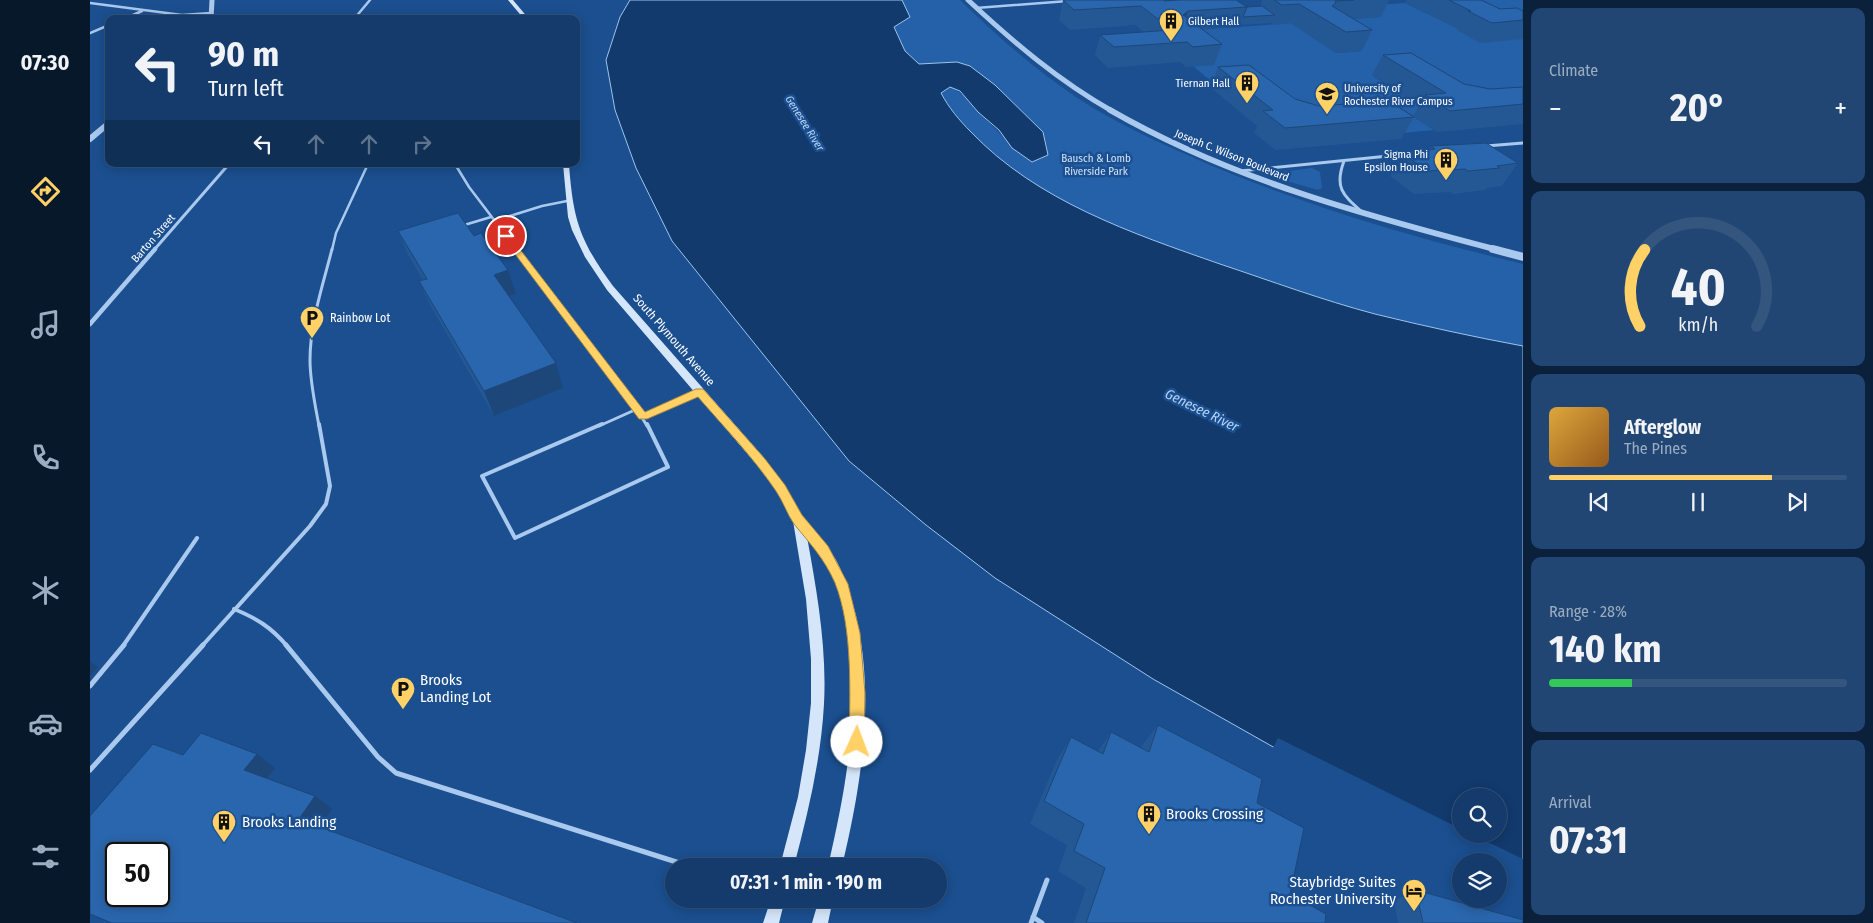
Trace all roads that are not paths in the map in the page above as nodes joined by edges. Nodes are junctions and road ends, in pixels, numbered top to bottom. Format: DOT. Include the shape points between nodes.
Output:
graph roads {
  1 [pos="212,0"];
  2 [pos="370,0"];
  3 [pos="510,0"];
  4 [pos="968,0"];
  5 [pos="1072,1"];
  6 [pos="90,3"];
  7 [pos="976,8"];
  8 [pos="144,10"];
  9 [pos="133,15"];
  10 [pos="182,15"];
  11 [pos="211,15"];
  12 [pos="357,15"];
  13 [pos="522,15"];
  14 [pos="105,27"];
  15 [pos="90,33"];
  16 [pos="105,126"];
  17 [pos="90,139"];
  18 [pos="1523,143"];
  19 [pos="1484,147"];
  20 [pos="1417,153"];
  21 [pos="1344,161"];
  22 [pos="225,167"];
  23 [pos="367,167"];
  24 [pos="457,167"];
  25 [pos="566,167"];
  26 [pos="1239,171"];
  27 [pos="568,201"];
  28 [pos="1363,213"];
  29 [pos="491,217"];
  30 [pos="494,221"];
  31 [pos="456,228"];
  32 [pos="1523,257"];
  33 [pos="90,324"];
  34 [pos="699,392"];
  35 [pos="637,409"];
  36 [pos="643,417"];
  37 [pos="797,519"];
  38 [pos="197,538"];
  39 [pos="234,609"];
  40 [pos="90,686"];
  41 [pos="90,770"];
  42 [pos="789,858"];
  43 [pos="837,858"];
  44 [pos="665,859"];
  45 [pos="1047,880"];
  46 [pos="775,908"];
  47 [pos="824,908"];
  48 [pos="1032,920"];
  49 [pos="771,923"];
  50 [pos="820,923"];
  51 [pos="1042,923"];
  1 -- 11 [label="street"];
  2 -- 12 [label="street"];
  3 -- 13 [label="main road"];
  4 -- 7 [label="street, Joseph C. Wilson Boulevard"];
  5 -- 7 [label="street"];
  6 -- 8 [label="street"];
  7 -- 26 [label="street, Joseph C. Wilson Boulevard" via="1034,58 1091,100 1156,134"];
  8 -- 9 [label="street"];
  8 -- 10 [label="street"];
  14 -- 15 [label="street"];
  16 -- 17 [label="street"];
  18 -- 19 [label="street"];
  20 -- 21 [label="street"];
  21 -- 26 [label="street"];
  21 -- 28 [label="street" via="1338,176 1341,193"];
  22 -- 33 [label="street, Barton Street"];
  23 -- 39 [label="lane" via="336,233 318,300 312,340 311,380 330,494 318,516"];
  24 -- 29 [label="lane"];
  25 -- 27 [label="main road, South Plymouth Avenue"];
  26 -- 28 [label="street, Joseph C. Wilson Boulevard"];
  27 -- 30 [label="lane"];
  27 -- 34 [label="main road, South Plymouth Avenue" via="575,232 592,264"];
  28 -- 32 [label="street, Joseph C. Wilson Boulevard"];
  29 -- 30 [label="lane"];
  29 -- 31 [label="lane"];
  30 -- 35 [label="lane"];
  34 -- 36 [label="lane"];
  34 -- 37 [label="main road, South Plymouth Avenue" via="761,462"];
  35 -- 36 [label="lane"];
  35 -- 36 [label="lane" via="482,476 515,538 668,467"];
  37 -- 42 [label="main road, South Plymouth Avenue" via="812,598 818,680 813,752"];
  37 -- 43 [label="main road, South Plymouth Avenue" via="824,549 834,566 842,584 854,633 858,693 856,758"];
  38 -- 40 [label="lane" via="115,658"];
  39 -- 41 [label="lane"];
  39 -- 44 [label="lane" via="257,618 276,633 378,757 396,773"];
  45 -- 48 [label="lane"];
  46 -- 49 [label="main road"];
  47 -- 50 [label="main road"];
  48 -- 51 [label="lane"];
}
